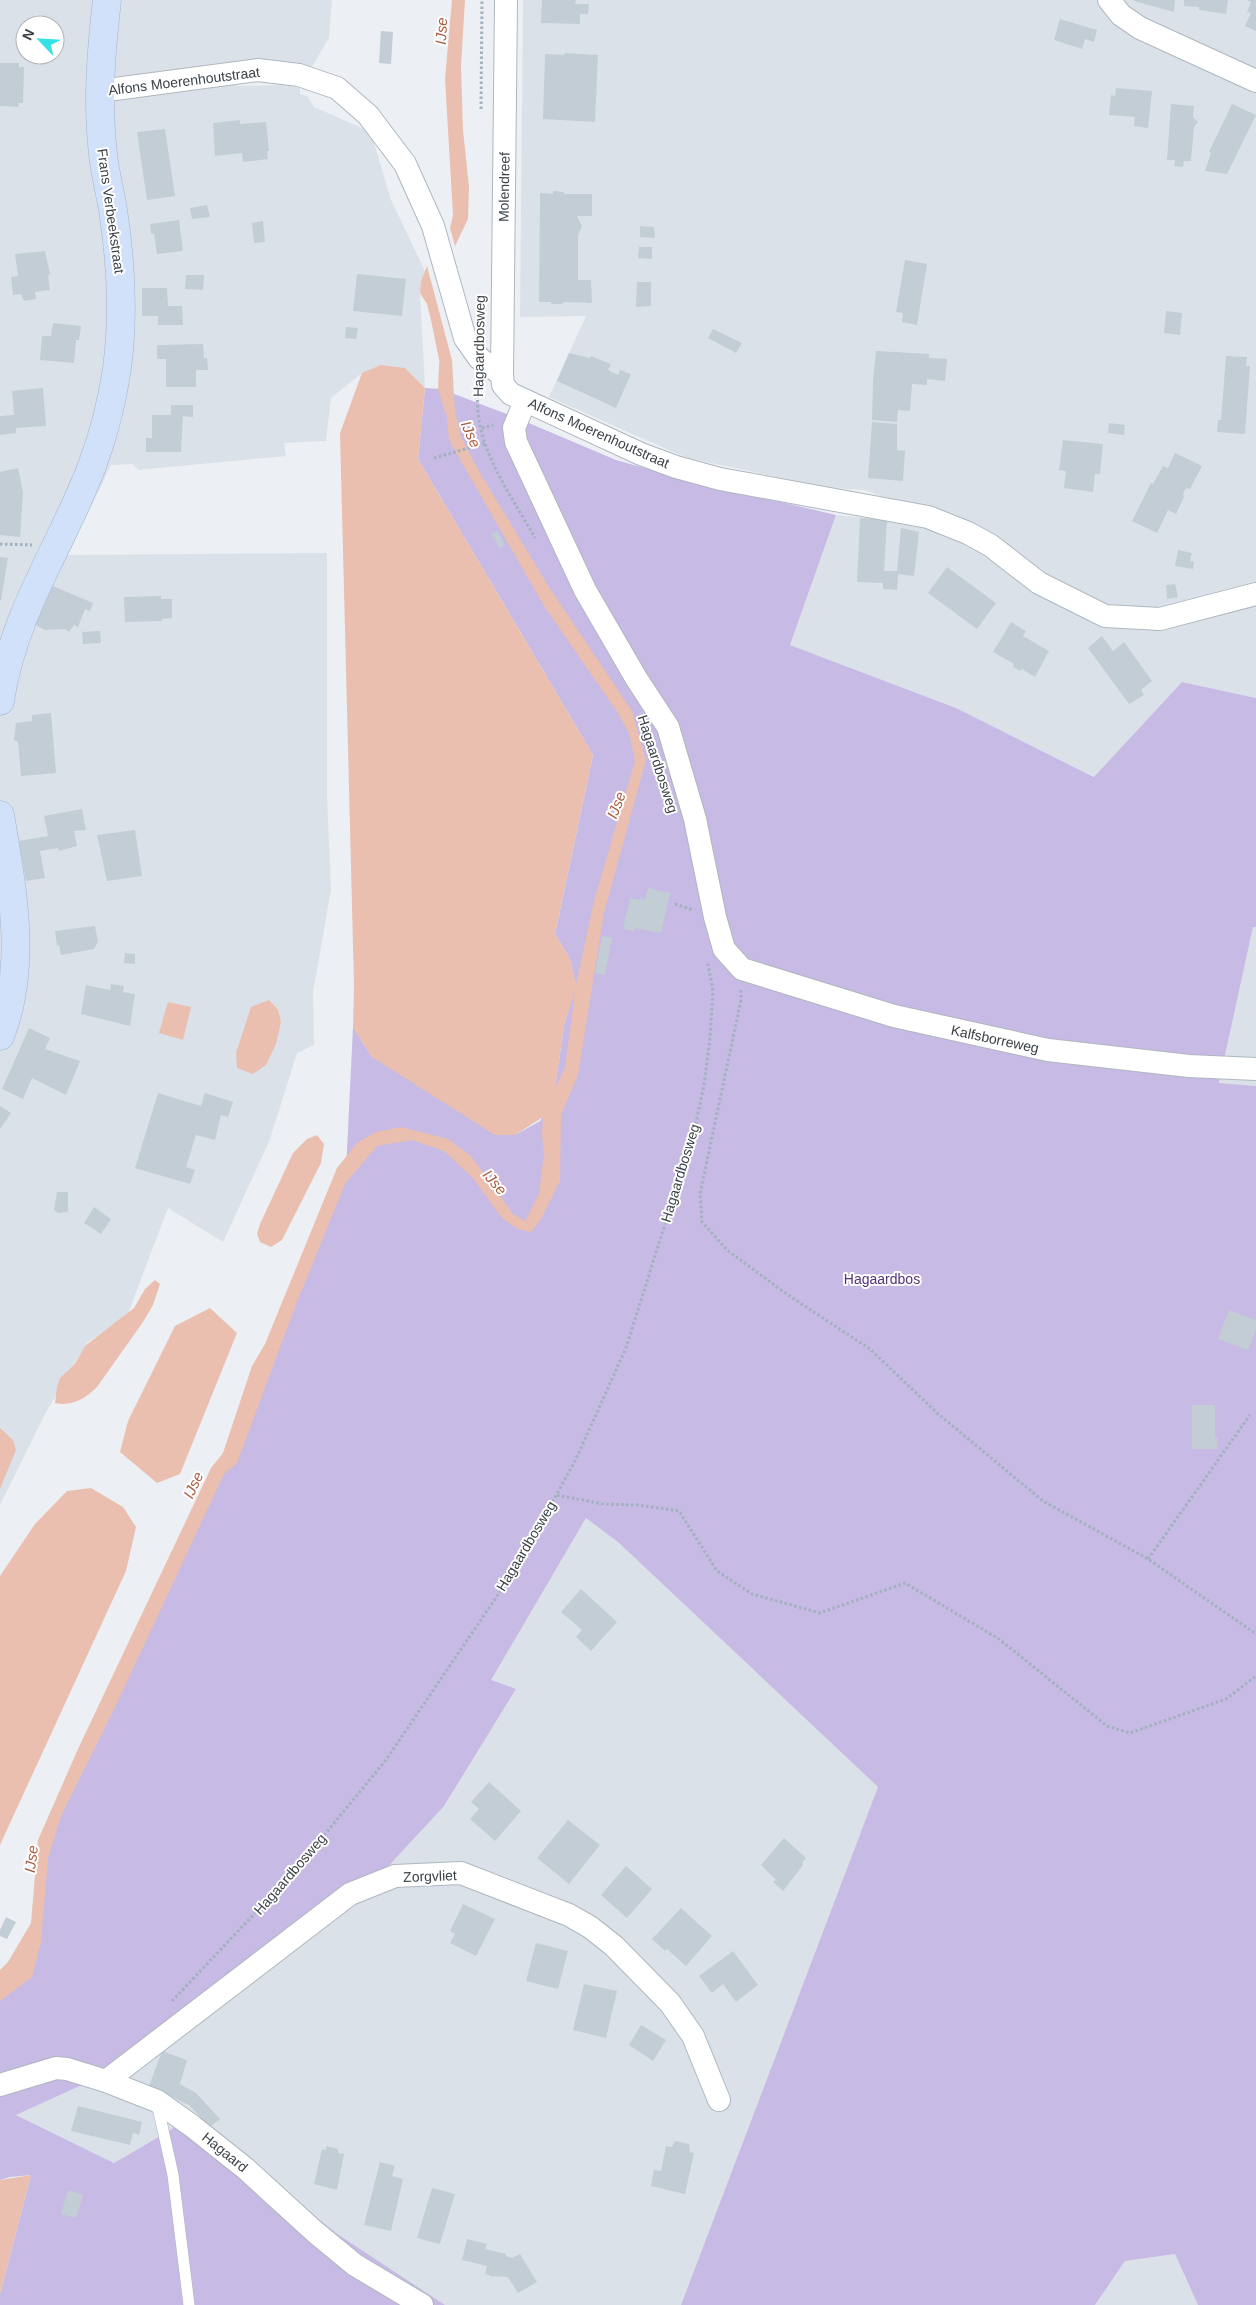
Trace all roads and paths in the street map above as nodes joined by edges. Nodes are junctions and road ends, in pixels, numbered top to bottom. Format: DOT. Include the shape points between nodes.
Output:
graph roads {
  1 [pos="107,0"];
  2 [pos="482,0"];
  3 [pos="506,0"];
  4 [pos="1108,0"];
  5 [pos="1256,81"];
  6 [pos="100,91"];
  7 [pos="481,112"];
  8 [pos="479,358"];
  9 [pos="502,375"];
  10 [pos="525,401"];
  11 [pos="486,443"];
  12 [pos="434,458"];
  13 [pos="537,541"];
  14 [pos="0,544"];
  15 [pos="54,548"];
  16 [pos="1256,594"];
  17 [pos="0,701"];
  18 [pos="0,815"];
  19 [pos="695,902"];
  20 [pos="675,904"];
  21 [pos="707,956"];
  22 [pos="742,970"];
  23 [pos="0,1036"];
  24 [pos="1256,1069"];
  25 [pos="1250,1415"];
  26 [pos="556,1495"];
  27 [pos="1148,1559"];
  28 [pos="1256,1634"];
  29 [pos="1256,1676"];
  30 [pos="165,2008"];
  31 [pos="106,2081"];
  32 [pos="0,2085"];
  33 [pos="719,2100"];
  34 [pos="157,2101"];
  35 [pos="189,2305"];
  36 [pos="422,2305"];
  1 -- 6 [label="main road, Frans Verbeekstraat"];
  2 -- 7 [label="path"];
  3 -- 9 [label="street, Molendreef"];
  4 -- 5 [label="street" via="1121,15 1140,28"];
  6 -- 8 [label="street, Alfons Moerenhoutstraat" via="258,70 299,75 337,88 368,115 405,164 433,226 465,338"];
  6 -- 15 [label="main road, Frans Verbeekstraat" via="103,156 120,268 118,359 104,432"];
  8 -- 9 [label="street, Alfons Moerenhoutstraat"];
  8 -- 11 [label="path, Hagaardbosweg" via="478,412"];
  9 -- 10 [label="street, Alfons Moerenhoutstraat" via="506,390"];
  10 -- 16 [label="street, Alfons Moerenhoutstraat" via="676,467 720,479 928,516 990,545 1039,583 1105,616 1160,619"];
  10 -- 22 [label="street, Hagaardbosweg" via="514,428 516,442 585,590 668,726 695,819 724,949"];
  11 -- 12 [label="path"];
  11 -- 13 [label="path, Hagaardbosweg"];
  14 -- 15 [label="path"];
  15 -- 17 [label="main road, Frans Verbeekstraat" via="15,636 4,672"];
  18 -- 23 [label="main road" via="16,926 11,998"];
  19 -- 20 [label="path" via="698,911"];
  21 -- 26 [label="path, Hagaardbosweg" via="713,991 710,1038 694,1132 626,1348 576,1459"];
  22 -- 24 [label="street, Kalfsborreweg" via="894,1016 1048,1050 1189,1066"];
  22 -- 27 [label="path, Hagaardbosweg" via="741,1000 700,1194 702,1222 727,1250 870,1349 937,1413 1043,1501"];
  25 -- 27 [label="path"];
  26 -- 29 [label="path" via="603,1504 679,1511 717,1571 752,1594 820,1613 905,1583 999,1639 1107,1726 1130,1733 1226,1699"];
  26 -- 30 [label="path, Hagaardbosweg" via="518,1565 386,1760 293,1873"];
  27 -- 28 [label="path, Hagaardbosweg"];
  31 -- 32 [label="street, Hagaard" via="56,2068"];
  31 -- 33 [label="street, Zorgvliet" via="350,1894 395,1876 461,1873 569,1915 614,1946 670,2003 693,2036"];
  31 -- 34 [label="street, Hagaard"];
  34 -- 35 [label="lane" via="173,2176"];
  34 -- 36 [label="street, Hagaard" via="246,2168 355,2265"];
}
